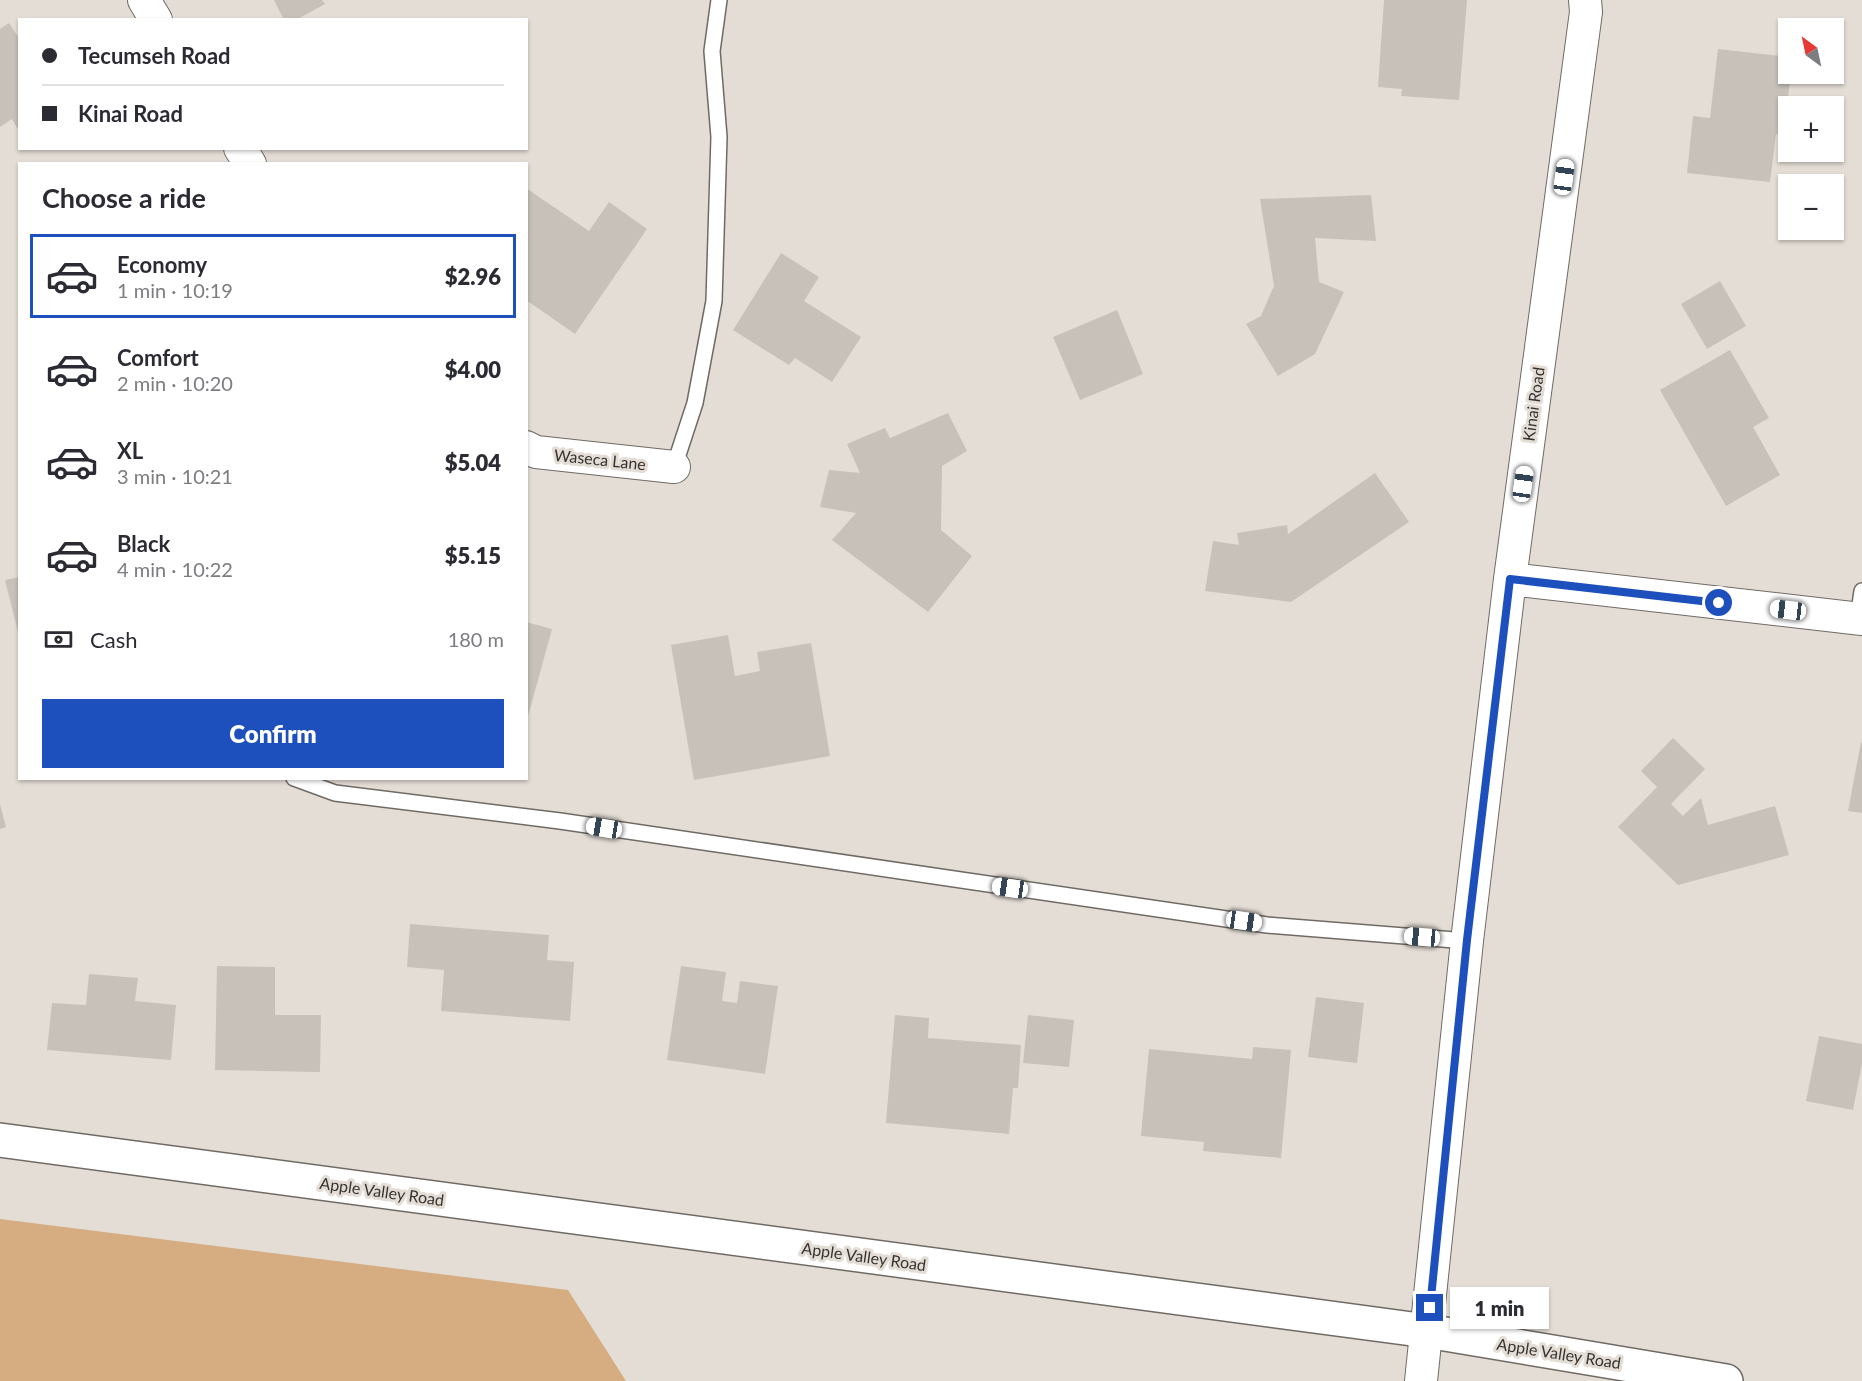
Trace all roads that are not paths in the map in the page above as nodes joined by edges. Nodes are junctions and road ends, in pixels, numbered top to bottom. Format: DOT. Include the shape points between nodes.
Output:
graph roads {
  1 [pos="144,0"];
  2 [pos="719,0"];
  3 [pos="1585,0"];
  4 [pos="155,18"];
  5 [pos="528,448"];
  6 [pos="674,467"];
  7 [pos="1510,579"];
  8 [pos="1861,609"];
  9 [pos="299,780"];
  10 [pos="1467,940"];
  11 [pos="0,1140"];
  12 [pos="1427,1331"];
  13 [pos="1421,1381"];
  14 [pos="1726,1381"];
  1 -- 4 [label="street"];
  2 -- 6 [label="lane" via="712,51 719,137 714,301 695,403"];
  3 -- 7 [label="street, Kinai Road"];
  5 -- 6 [label="street, Waseca Lane"];
  7 -- 8 [label="street"];
  7 -- 10 [label="street, Kinai Road"];
  9 -- 10 [label="lane" via="335,793 560,821 1267,925"];
  10 -- 12 [label="street, Kinai Road"];
  11 -- 12 [label="main road, Apple Valley Road"];
  12 -- 13 [label="street, Kinai Road"];
  12 -- 14 [label="main road, Apple Valley Road"];
}
